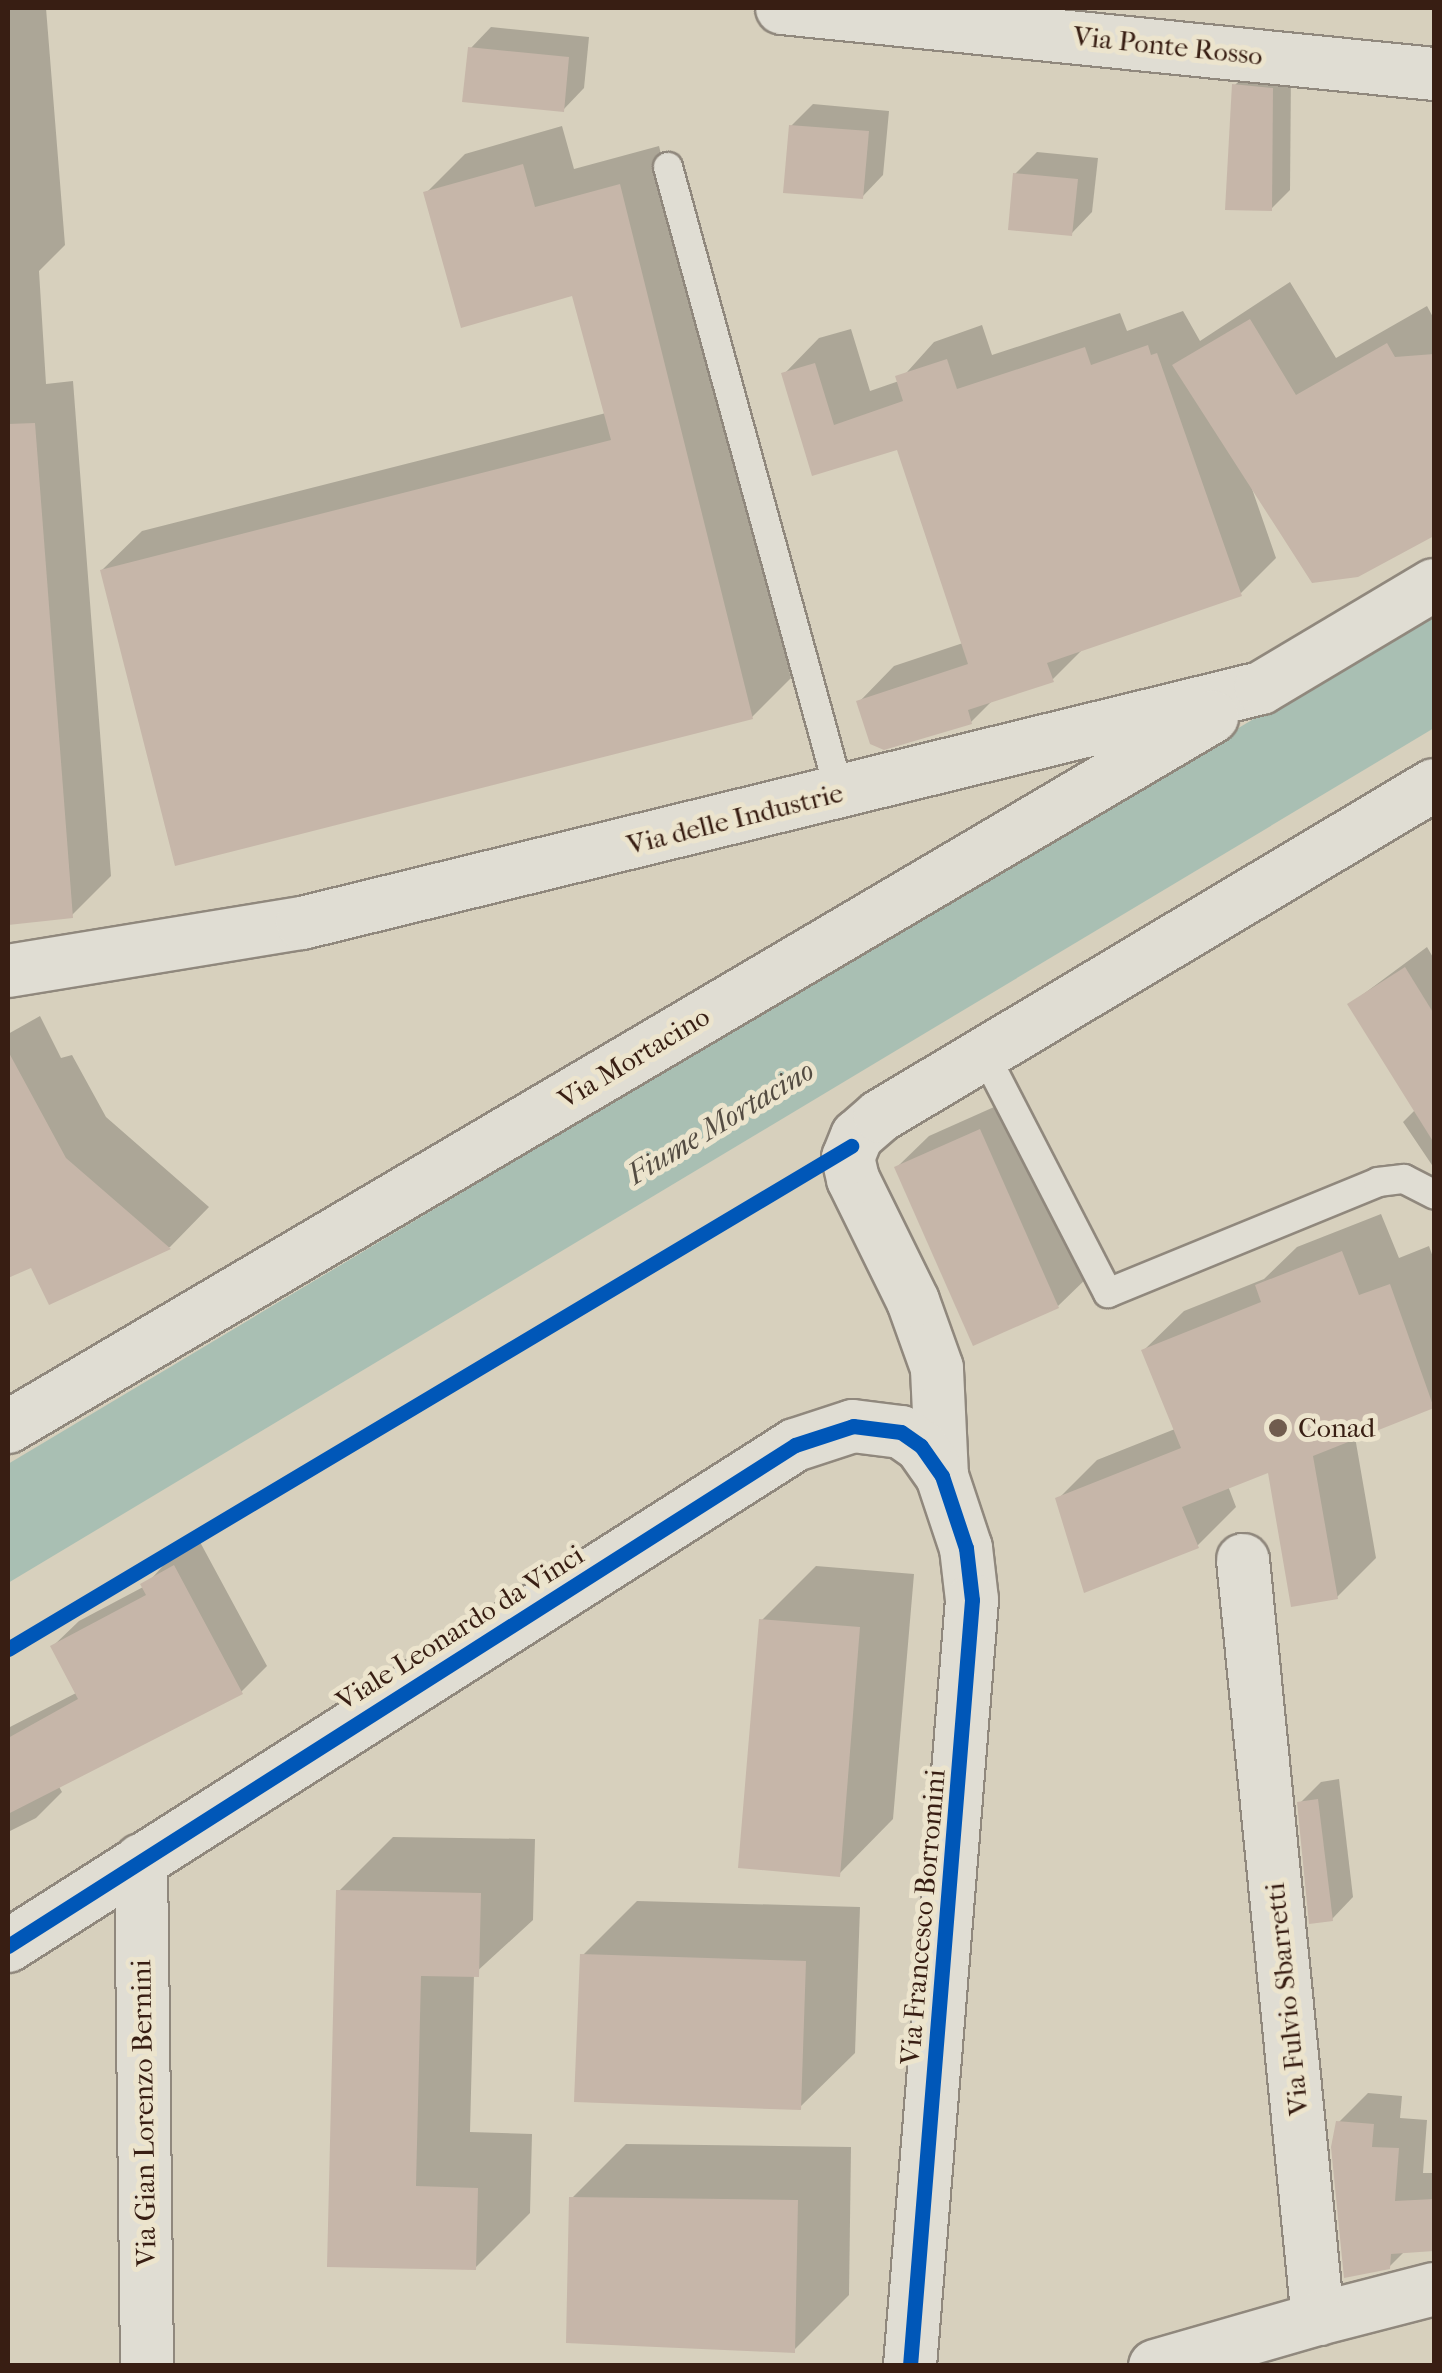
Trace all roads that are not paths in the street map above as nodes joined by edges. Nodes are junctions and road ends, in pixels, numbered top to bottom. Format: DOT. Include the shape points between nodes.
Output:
graph roads {
  1 [pos="782,8"];
  2 [pos="1434,74"];
  3 [pos="668,167"];
  4 [pos="1434,585"];
  5 [pos="1261,688"];
  6 [pos="1434,786"];
  7 [pos="840,794"];
  8 [pos="8,971"];
  9 [pos="985,1055"];
  10 [pos="1434,1194"];
  11 [pos="8,1428"];
  12 [pos="942,1476"];
  13 [pos="1243,1560"];
  14 [pos="141,1860"];
  15 [pos="8,1946"];
  16 [pos="1434,2289"];
  17 [pos="1318,2319"];
  18 [pos="146,2366"];
  19 [pos="910,2366"];
  20 [pos="1155,2366"];
  1 -- 2 [label="street, Via Ponte Rosso"];
  3 -- 7 [label="lane"];
  4 -- 5 [label="street, Via delle Industrie"];
  5 -- 7 [label="street, Via delle Industrie"];
  5 -- 11 [label="street, Via Mortacino"];
  6 -- 9 [label="street"];
  7 -- 8 [label="street, Via delle Industrie" via="302,923"];
  9 -- 10 [label="lane" via="1108,1293 1378,1182 1404,1179"];
  9 -- 12 [label="street" via="868,1124 848,1158 932,1350 942,1393"];
  12 -- 14 [label="street, Viale Leonardo da Vinci" via="921,1446 890,1429 853,1426 795,1444"];
  12 -- 19 [label="street, Via Francesco Borromini" via="968,1560 972,1629"];
  13 -- 17 [label="street, Via Fulvio Sbarretti"];
  14 -- 15 [label="street, Viale Leonardo da Vinci"];
  14 -- 18 [label="street, Via Gian Lorenzo Bernini"];
  16 -- 17 [label="street"];
  17 -- 20 [label="street"];
}
